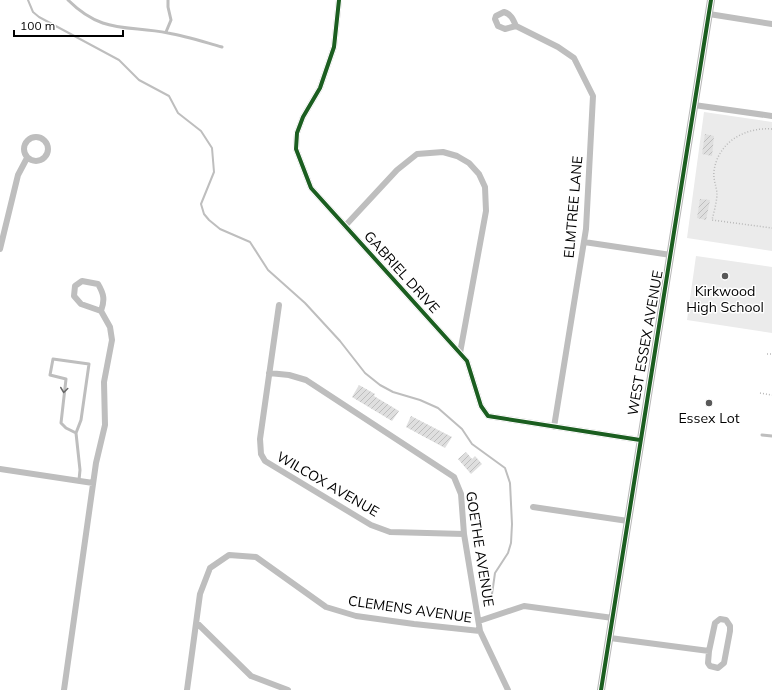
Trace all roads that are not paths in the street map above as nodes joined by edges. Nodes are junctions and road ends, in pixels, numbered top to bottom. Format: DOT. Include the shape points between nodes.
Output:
graph roads {
  1 [pos="68,0"];
  2 [pos="168,0"];
  3 [pos="339,0"];
  4 [pos="711,0"];
  5 [pos="709,14"];
  6 [pos="772,24"];
  7 [pos="516,26"];
  8 [pos="166,32"];
  9 [pos="222,46"];
  10 [pos="694,106"];
  11 [pos="772,116"];
  12 [pos="27,158"];
  13 [pos="345,226"];
  14 [pos="584,242"];
  15 [pos="0,249"];
  16 [pos="671,255"];
  17 [pos="279,305"];
  18 [pos="101,311"];
  19 [pos="460,353"];
  20 [pos="269,373"];
  21 [pos="554,427"];
  22 [pos="76,433"];
  23 [pos="762,435"];
  24 [pos="772,436"];
  25 [pos="640,440"];
  26 [pos="0,469"];
  27 [pos="78,481"];
  28 [pos="94,483"];
  29 [pos="533,507"];
  30 [pos="628,521"];
  31 [pos="464,534"];
  32 [pos="613,618"];
  33 [pos="479,621"];
  34 [pos="197,623"];
  35 [pos="480,630"];
  36 [pos="610,638"];
  37 [pos="709,651"];
  38 [pos="64,690"];
  39 [pos="187,690"];
  40 [pos="288,690"];
  41 [pos="508,690"];
  42 [pos="601,690"];
  1 -- 8 [label="lane" via="89,17 102,23 121,28"];
  2 -- 8 [label="lane" via="172,20"];
  3 -- 13 [label="street, GABRIEL DRIVE" via="334,47 320,88 301,122 297,133 296,150 311,188"];
  4 -- 5 [label="street, WEST ESSEX AVENUE"];
  5 -- 6 [label="street"];
  5 -- 10 [label="street, WEST ESSEX AVENUE"];
  7 -- 14 [label="street, ELMTREE LANE" via="574,58 594,96"];
  8 -- 9 [label="lane"];
  10 -- 11 [label="street"];
  10 -- 16 [label="street, WEST ESSEX AVENUE"];
  12 -- 12 [label="street" via="36,162 44,158 48,149 44,140 35,137 27,141 23,150"];
  12 -- 15 [label="street" via="18,175"];
  13 -- 19 [label="street, GABRIEL DRIVE"];
  13 -- 19 [label="street" via="397,170 417,154 443,152 457,156 469,163 479,174 485,187 486,211"];
  14 -- 16 [label="street"];
  14 -- 21 [label="street, ELMTREE LANE"];
  16 -- 25 [label="street, WEST ESSEX AVENUE"];
  17 -- 20 [label="street, WILCOX AVENUE"];
  18 -- 18 [label="street" via="104,302 98,284 82,281 75,286 74,296 81,304"];
  18 -- 28 [label="street" via="110,327 112,348 104,382 105,425"];
  19 -- 21 [label="street, GABRIEL DRIVE" via="467,361 481,406 488,416"];
  20 -- 31 [label="street, GOETHE AVENUE" via="306,380 454,477 461,494"];
  20 -- 31 [label="street, WILCOX AVENUE" via="260,439 260,454 265,461 371,525 390,532"];
  21 -- 25 [label="street, GABRIEL DRIVE"];
  22 -- 22 [label="lane, one-way" via="81,420 89,364 53,359 50,375 66,379 61,423"];
  22 -- 27 [label="lane" via="80,470"];
  23 -- 24 [label="lane"];
  25 -- 30 [label="street, WEST ESSEX AVENUE"];
  26 -- 27 [label="street"];
  27 -- 28 [label="street"];
  28 -- 38 [label="street"];
  29 -- 30 [label="street"];
  30 -- 32 [label="street, WEST ESSEX AVENUE"];
  31 -- 33 [label="street, GOETHE AVENUE"];
  32 -- 33 [label="street, CLEMENS AVENUE" via="524,606"];
  32 -- 36 [label="street, WEST ESSEX AVENUE"];
  33 -- 35 [label="street, GOETHE AVENUE"];
  34 -- 35 [label="street, CLEMENS AVENUE" via="200,594 210,568 230,555 256,557 326,607 363,617"];
  34 -- 39 [label="street"];
  34 -- 40 [label="street" via="251,676"];
  35 -- 41 [label="street, GOETHE AVENUE"];
  36 -- 37 [label="street"];
  36 -- 42 [label="street, WEST ESSEX AVENUE"];
  37 -- 37 [label="street" via="710,666 723,666 730,631 729,622 726,620 720,619 715,623"];
}
